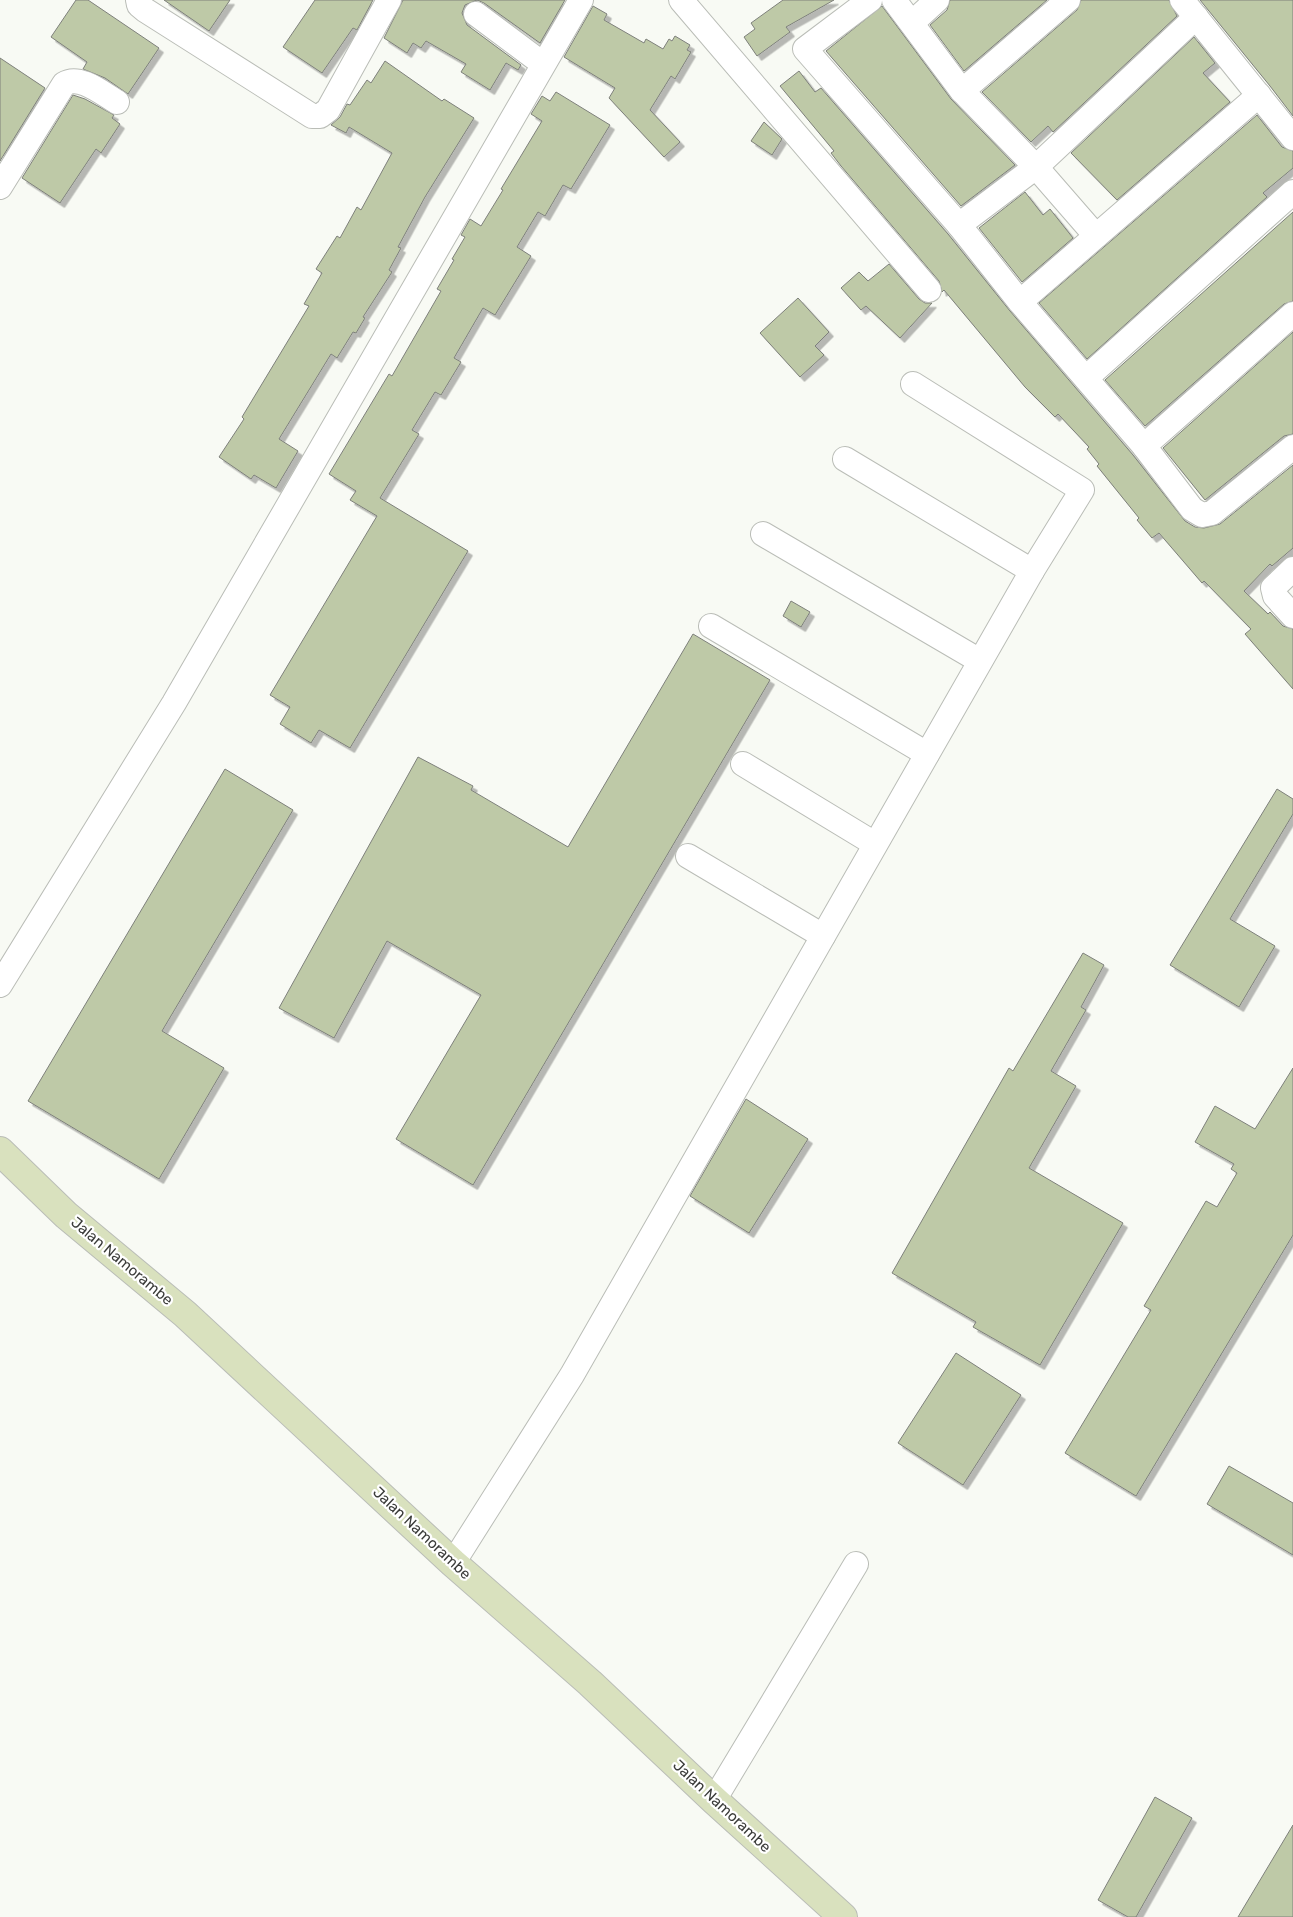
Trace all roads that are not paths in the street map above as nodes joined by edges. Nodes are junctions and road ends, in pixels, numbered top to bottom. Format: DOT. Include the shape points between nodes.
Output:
graph roads {
  1 [pos="138,0"];
  2 [pos="389,0"];
  3 [pos="581,0"];
  4 [pos="682,0"];
  5 [pos="870,0"];
  6 [pos="894,0"];
  7 [pos="937,0"];
  8 [pos="1068,0"];
  9 [pos="1189,8"];
  10 [pos="476,14"];
  11 [pos="913,22"];
  12 [pos="543,64"];
  13 [pos="962,91"];
  14 [pos="1259,95"];
  15 [pos="117,102"];
  16 [pos="1293,138"];
  17 [pos="1036,167"];
  18 [pos="0,187"];
  19 [pos="1293,192"];
  20 [pos="959,225"];
  21 [pos="1096,236"];
  22 [pos="929,290"];
  23 [pos="1020,302"];
  24 [pos="1293,314"];
  25 [pos="1086,378"];
  26 [pos="913,384"];
  27 [pos="1144,446"];
  28 [pos="1293,447"];
  29 [pos="845,459"];
  30 [pos="763,534"];
  31 [pos="1293,569"];
  32 [pos="1032,571"];
  33 [pos="1293,616"];
  34 [pos="711,626"];
  35 [pos="980,661"];
  36 [pos="927,754"];
  37 [pos="743,764"];
  38 [pos="875,844"];
  39 [pos="688,856"];
  40 [pos="823,936"];
  41 [pos="0,985"];
  42 [pos="0,1151"];
  43 [pos="453,1563"];
  44 [pos="856,1564"];
  45 [pos="714,1800"];
  46 [pos="843,1917"];
  1 -- 2 [label="street" via="145,10 312,116 320,116 328,110"];
  3 -- 12 [label="street"];
  4 -- 22 [label="street"];
  5 -- 20 [label="street" via="805,49"];
  6 -- 11 [label="street"];
  7 -- 11 [label="street"];
  8 -- 13 [label="street"];
  9 -- 14 [label="street"];
  9 -- 17 [label="street"];
  10 -- 12 [label="street"];
  11 -- 13 [label="street"];
  12 -- 41 [label="street" via="174,703"];
  13 -- 17 [label="street"];
  14 -- 16 [label="street"];
  14 -- 21 [label="street"];
  15 -- 18 [label="street" via="79,81 64,84"];
  17 -- 20 [label="street"];
  17 -- 21 [label="street"];
  19 -- 25 [label="street"];
  20 -- 23 [label="street"];
  21 -- 23 [label="street"];
  23 -- 25 [label="street"];
  24 -- 27 [label="street"];
  25 -- 27 [label="street"];
  26 -- 32 [label="street" via="1082,490"];
  27 -- 28 [label="street" via="1192,509 1202,515 1212,513"];
  29 -- 32 [label="street"];
  30 -- 35 [label="street"];
  31 -- 33 [label="street" via="1275,585 1273,591"];
  32 -- 35 [label="street"];
  34 -- 36 [label="street"];
  35 -- 36 [label="street"];
  36 -- 38 [label="street"];
  37 -- 38 [label="street"];
  38 -- 40 [label="street"];
  39 -- 40 [label="street"];
  40 -- 43 [label="street" via="572,1375"];
  42 -- 43 [label="main road, Jalan Namorambe" via="66,1214 185,1314"];
  43 -- 45 [label="main road, Jalan Namorambe" via="590,1683"];
  44 -- 45 [label="street"];
  45 -- 46 [label="main road, Jalan Namorambe"];
}
